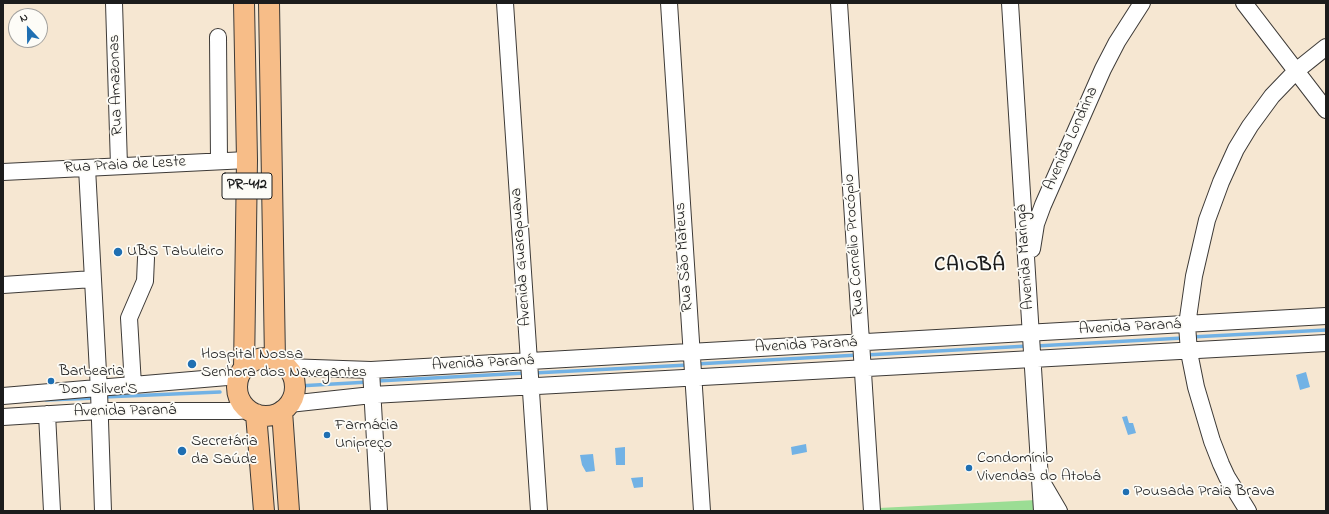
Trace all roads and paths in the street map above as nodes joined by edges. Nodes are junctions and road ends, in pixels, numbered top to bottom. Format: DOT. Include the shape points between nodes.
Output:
graph roads {
  1 [pos="114,3"];
  2 [pos="244,3"];
  3 [pos="269,3"];
  4 [pos="506,3"];
  5 [pos="669,3"];
  6 [pos="839,3"];
  7 [pos="1010,3"];
  8 [pos="1142,3"];
  9 [pos="1244,3"];
  10 [pos="218,37"];
  11 [pos="1326,47"];
  12 [pos="1296,71"];
  13 [pos="1326,110"];
  14 [pos="247,160"];
  15 [pos="219,161"];
  16 [pos="119,166"];
  17 [pos="87,168"];
  18 [pos="3,172"];
  19 [pos="1022,198"];
  20 [pos="1043,205"];
  21 [pos="146,258"];
  22 [pos="93,279"];
  23 [pos="1028,284"];
  24 [pos="3,285"];
  25 [pos="1326,316"];
  26 [pos="1187,326"];
  27 [pos="1031,333"];
  28 [pos="1326,343"];
  29 [pos="1189,351"];
  30 [pos="862,356"];
  31 [pos="1033,360"];
  32 [pos="281,364"];
  33 [pos="529,364"];
  34 [pos="692,364"];
  35 [pos="371,370"];
  36 [pos="242,372"];
  37 [pos="133,385"];
  38 [pos="530,385"];
  39 [pos="372,395"];
  40 [pos="3,396"];
  41 [pos="99,399"];
  42 [pos="286,407"];
  43 [pos="252,412"];
  44 [pos="47,414"];
  45 [pos="3,417"];
  46 [pos="1041,481"];
  47 [pos="52,511"];
  48 [pos="103,511"];
  49 [pos="264,511"];
  50 [pos="290,511"];
  51 [pos="379,511"];
  52 [pos="539,511"];
  53 [pos="702,511"];
  54 [pos="872,511"];
  55 [pos="1042,511"];
  56 [pos="1059,511"];
  57 [pos="1248,511"];
  1 -- 16 [label="street, Rua Amazonas"];
  2 -- 14 [label="main road, PR-412"];
  3 -- 32 [label="main road, PR-412"];
  4 -- 33 [label="street, Avenida Guarapuava"];
  5 -- 34 [label="street, Rua São Mateus"];
  6 -- 30 [label="street, Rua Cornélio Procópio"];
  7 -- 19 [label="street, Avenida Maringá"];
  8 -- 20 [label="street, Avenida Londrina" via="1103,69"];
  9 -- 12 [label="street"];
  10 -- 15 [label="street"];
  11 -- 12 [label="street"];
  12 -- 13 [label="street"];
  12 -- 26 [label="street" via="1272,96 1250,126 1221,182 1207,220 1198,256"];
  14 -- 15 [label="street, Rua Praia de Leste"];
  14 -- 36 [label="main road, PR-412"];
  15 -- 16 [label="street, Rua Praia de Leste"];
  16 -- 17 [label="street, Rua Praia de Leste"];
  17 -- 18 [label="street, Rua Praia de Leste"];
  17 -- 22 [label="street"];
  19 -- 20 [label="street" via="1031,206"];
  19 -- 23 [label="street, Avenida Maringá"];
  20 -- 23 [label="street, Avenida Londrina" via="1036,224"];
  21 -- 37 [label="street" via="145,280 129,318"];
  22 -- 24 [label="street"];
  22 -- 41 [label="street"];
  23 -- 27 [label="street, Avenida Maringá"];
  25 -- 26 [label="street, Avenida Paraná"];
  26 -- 27 [label="street, Avenida Paraná"];
  26 -- 29 [label="street"];
  27 -- 30 [label="street, Avenida Paraná"];
  27 -- 31 [label="street, Avenida Maringá"];
  28 -- 29 [label="street, Avenida Paraná"];
  29 -- 31 [label="street, Avenida Paraná"];
  29 -- 57 [label="street" via="1196,387 1212,441 1227,477"];
  30 -- 31 [label="street, Avenida Paraná"];
  30 -- 34 [label="street, Avenida Paraná"];
  30 -- 34 [label="street, Avenida Paraná"];
  30 -- 54 [label="street, Rua Cornélio Procópio"];
  31 -- 46 [label="street, Avenida Maringá"];
  32 -- 35 [label="street, Avenida Paraná"];
  32 -- 36 [label="main road" via="267,359 258,360 250,363"];
  32 -- 42 [label="main road, PR-412" via="290,372 294,385 294,392"];
  33 -- 34 [label="street, Avenida Paraná"];
  33 -- 35 [label="street, Avenida Paraná"];
  33 -- 38 [label="street, Avenida Guarapuava"];
  34 -- 38 [label="street, Avenida Paraná"];
  34 -- 53 [label="street, Rua São Mateus"];
  35 -- 39 [label="street"];
  36 -- 37 [label="street, Avenida Paraná"];
  36 -- 43 [label="main road, PR-412" via="237,385 238,394 242,403"];
  37 -- 41 [label="street, Avenida Paraná"];
  38 -- 39 [label="street, Avenida Paraná"];
  38 -- 52 [label="street, Avenida Guarapuava"];
  39 -- 42 [label="street, Avenida Paraná"];
  39 -- 51 [label="street"];
  40 -- 41 [label="street, Avenida Paraná"];
  41 -- 43 [label="street, Avenida Paraná"];
  41 -- 44 [label="street, Avenida Paraná"];
  41 -- 48 [label="street"];
  42 -- 43 [label="main road" via="274,415 265,416"];
  42 -- 50 [label="main road, PR-412"];
  43 -- 49 [label="main road, PR-412"];
  44 -- 45 [label="street, Avenida Paraná"];
  44 -- 47 [label="street"];
  46 -- 55 [label="street, Avenida Maringá"];
  46 -- 56 [label="street"];
}
